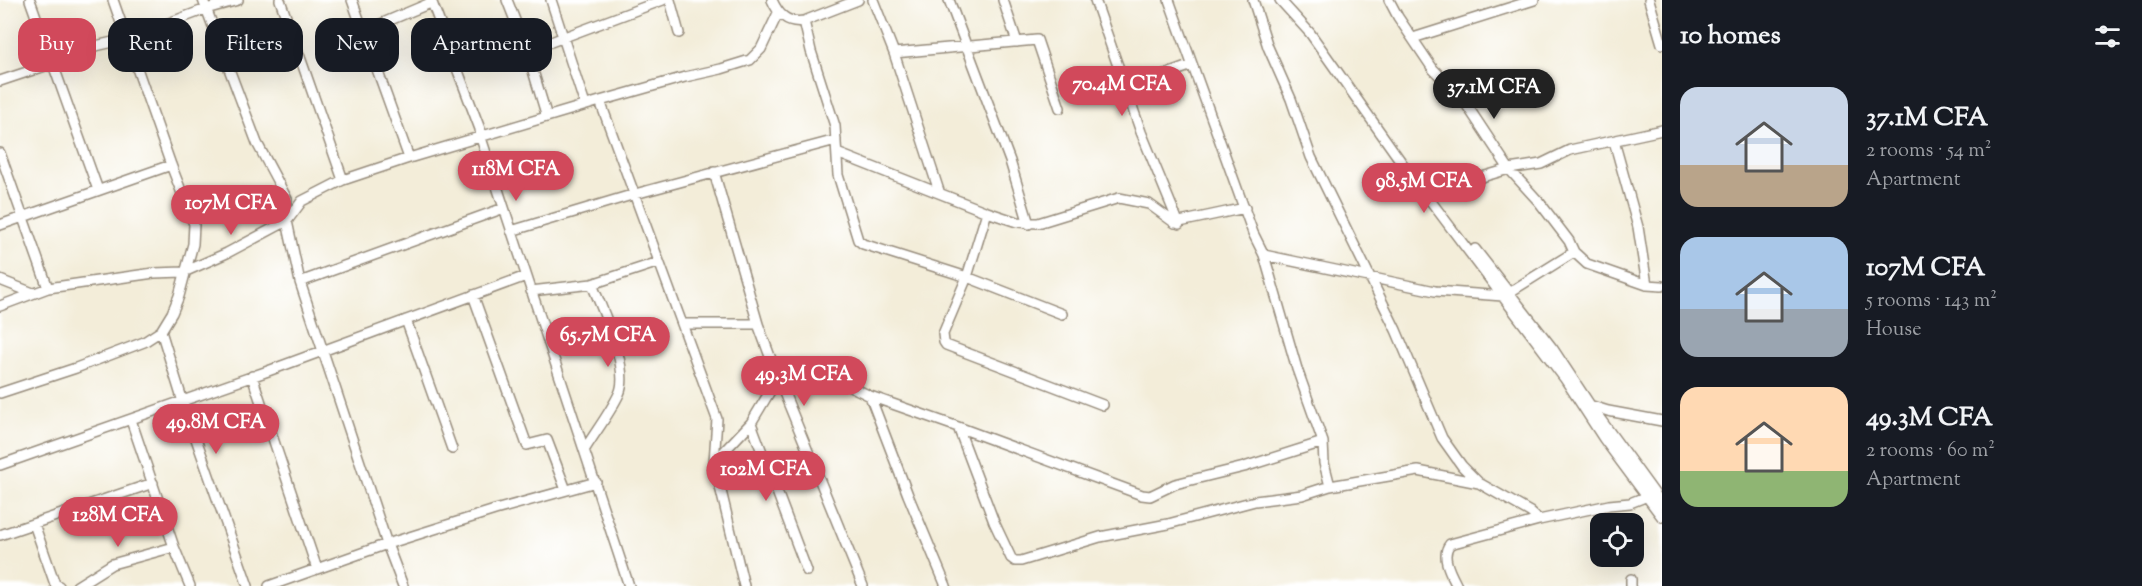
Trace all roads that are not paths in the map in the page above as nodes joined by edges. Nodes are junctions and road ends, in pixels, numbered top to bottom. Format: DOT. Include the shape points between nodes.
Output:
graph roads {
  1 [pos="30,0"];
  2 [pos="113,0"];
  3 [pos="238,0"];
  4 [pos="280,0"];
  5 [pos="352,0"];
  6 [pos="507,0"];
  7 [pos="551,0"];
  8 [pos="663,0"];
  9 [pos="670,0"];
  10 [pos="772,0"];
  11 [pos="858,0"];
  12 [pos="873,0"];
  13 [pos="949,0"];
  14 [pos="1003,0"];
  15 [pos="1095,0"];
  16 [pos="1169,0"];
  17 [pos="1253,0"];
  18 [pos="1280,0"];
  19 [pos="1288,0"];
  20 [pos="1389,0"];
  21 [pos="1533,0"];
  22 [pos="1649,0"];
  23 [pos="429,1"];
  24 [pos="204,4"];
  25 [pos="778,13"];
  26 [pos="37,18"];
  27 [pos="119,18"];
  28 [pos="173,18"];
  29 [pos="359,18"];
  30 [pos="392,18"];
  31 [pos="514,18"];
  32 [pos="804,21"];
  33 [pos="679,33"];
  34 [pos="563,36"];
  35 [pos="1413,38"];
  36 [pos="552,40"];
  37 [pos="1017,42"];
  38 [pos="1662,44"];
  39 [pos="965,46"];
  40 [pos="894,53"];
  41 [pos="1192,65"];
  42 [pos="27,72"];
  43 [pos="57,72"];
  44 [pos="138,72"];
  45 [pos="379,72"];
  46 [pos="533,72"];
  47 [pos="0,81"];
  48 [pos="1126,89"];
  49 [pos="600,100"];
  50 [pos="585,105"];
  51 [pos="1060,108"];
  52 [pos="547,117"];
  53 [pos="1662,130"];
  54 [pos="481,138"];
  55 [pos="836,140"];
  56 [pos="1614,141"];
  57 [pos="0,153"];
  58 [pos="837,153"];
  59 [pos="409,158"];
  60 [pos="171,165"];
  61 [pos="1509,169"];
  62 [pos="714,172"];
  63 [pos="343,180"];
  64 [pos="98,190"];
  65 [pos="939,191"];
  66 [pos="1431,192"];
  67 [pos="635,194"];
  68 [pos="504,208"];
  69 [pos="1245,208"];
  70 [pos="987,212"];
  71 [pos="22,217"];
  72 [pos="287,220"];
  73 [pos="1029,224"];
  74 [pos="1179,224"];
  75 [pos="0,225"];
  76 [pos="511,231"];
  77 [pos="1574,252"];
  78 [pos="1264,255"];
  79 [pos="659,262"];
  80 [pos="184,272"];
  81 [pos="526,276"];
  82 [pos="967,277"];
  83 [pos="1371,279"];
  84 [pos="0,280"];
  85 [pos="300,282"];
  86 [pos="592,284"];
  87 [pos="1647,285"];
  88 [pos="1662,286"];
  89 [pos="48,288"];
  90 [pos="531,291"];
  91 [pos="33,293"];
  92 [pos="1507,294"];
  93 [pos="473,295"];
  94 [pos="0,306"];
  95 [pos="1062,314"];
  96 [pos="406,320"];
  97 [pos="682,324"];
  98 [pos="758,324"];
  99 [pos="161,331"];
  100 [pos="324,350"];
  101 [pos="252,376"];
  102 [pos="778,378"];
  103 [pos="0,393"];
  104 [pos="870,396"];
  105 [pos="183,402"];
  106 [pos="1103,405"];
  107 [pos="1590,405"];
  108 [pos="131,420"];
  109 [pos="1662,421"];
  110 [pos="751,423"];
  111 [pos="958,426"];
  112 [pos="1323,442"];
  113 [pos="452,449"];
  114 [pos="585,449"];
  115 [pos="714,462"];
  116 [pos="0,465"];
  117 [pos="596,482"];
  118 [pos="153,483"];
  119 [pos="1479,483"];
  120 [pos="1330,486"];
  121 [pos="566,490"];
  122 [pos="1654,501"];
  123 [pos="1662,517"];
  124 [pos="1539,520"];
  125 [pos="34,524"];
  126 [pos="0,536"];
  127 [pos="387,544"];
  128 [pos="174,547"];
  129 [pos="317,569"];
  130 [pos="807,571"];
  131 [pos="59,586"];
  132 [pos="77,586"];
  133 [pos="190,586"];
  134 [pos="248,586"];
  135 [pos="269,586"];
  136 [pos="403,586"];
  137 [pos="629,586"];
  138 [pos="744,586"];
  139 [pos="863,586"];
  140 [pos="946,586"];
  141 [pos="1457,586"];
  1 -- 26 [label="street"];
  2 -- 27 [label="street"];
  3 -- 24 [label="street"];
  4 -- 63 [label="street"];
  5 -- 29 [label="street"];
  6 -- 31 [label="street"];
  7 -- 34 [label="street"];
  8 -- 34 [label="street"];
  9 -- 33 [label="street"];
  10 -- 25 [label="street"];
  11 -- 32 [label="street"];
  12 -- 40 [label="street"];
  13 -- 39 [label="street"];
  14 -- 37 [label="street"];
  15 -- 48 [label="street"];
  16 -- 41 [label="street"];
  17 -- 83 [label="street" via="1311,157"];
  18 -- 92 [label="street" via="1310,33 1402,163"];
  19 -- 66 [label="street" via="1315,30"];
  20 -- 35 [label="street"];
  21 -- 35 [label="street"];
  22 -- 38 [label="street"];
  23 -- 30 [label="street"];
  23 -- 54 [label="street"];
  24 -- 28 [label="street"];
  24 -- 72 [label="street" via="257,143 286,199"];
  25 -- 32 [label="street" via="785,19"];
  25 -- 49 [label="street" via="761,49 750,60"];
  32 -- 55 [label="street"];
  34 -- 36 [label="street"];
  34 -- 50 [label="street"];
  35 -- 61 [label="street" via="1433,69 1462,98"];
  37 -- 39 [label="street"];
  37 -- 51 [label="street" via="1037,40"];
  39 -- 40 [label="street"];
  39 -- 73 [label="street" via="1010,161"];
  40 -- 65 [label="street"];
  41 -- 48 [label="street"];
  41 -- 69 [label="street"];
  42 -- 47 [label="street"];
  43 -- 64 [label="street"];
  44 -- 60 [label="street"];
  45 -- 59 [label="street"];
  46 -- 52 [label="street"];
  48 -- 74 [label="street"];
  49 -- 50 [label="street"];
  49 -- 67 [label="street"];
  50 -- 52 [label="street"];
  52 -- 54 [label="street"];
  53 -- 56 [label="street"];
  54 -- 59 [label="street"];
  54 -- 68 [label="street"];
  55 -- 58 [label="street"];
  55 -- 62 [label="street"];
  56 -- 61 [label="street" via="1570,150 1541,164"];
  56 -- 87 [label="street" via="1638,227"];
  57 -- 71 [label="street"];
  58 -- 65 [label="street"];
  58 -- 82 [label="street" via="838,175 858,240"];
  59 -- 63 [label="street"];
  60 -- 64 [label="street"];
  60 -- 80 [label="street" via="194,224 193,244"];
  61 -- 66 [label="street"];
  61 -- 77 [label="street" via="1540,203"];
  62 -- 67 [label="street"];
  62 -- 98 [label="street"];
  63 -- 72 [label="street" via="302,201"];
  64 -- 71 [label="street"];
  65 -- 70 [label="street"];
  66 -- 92 [label="street"];
  67 -- 76 [label="street"];
  67 -- 79 [label="street"];
  68 -- 76 [label="street"];
  68 -- 85 [label="street"];
  69 -- 74 [label="street"];
  69 -- 78 [label="street"];
  70 -- 73 [label="street"];
  70 -- 82 [label="street"];
  71 -- 75 [label="street"];
  71 -- 89 [label="street"];
  72 -- 80 [label="street"];
  72 -- 85 [label="street"];
  73 -- 74 [label="street" via="1119,198 1149,204"];
  76 -- 81 [label="street"];
  77 -- 87 [label="street" via="1587,264"];
  77 -- 92 [label="street"];
  78 -- 83 [label="street"];
  78 -- 112 [label="street"];
  79 -- 86 [label="street"];
  79 -- 97 [label="street"];
  80 -- 89 [label="street"];
  80 -- 99 [label="street" via="172,313"];
  81 -- 90 [label="street"];
  81 -- 93 [label="street"];
  82 -- 95 [label="street"];
  82 -- 106 [label="street" via="944,334 946,345"];
  83 -- 92 [label="street" via="1435,291"];
  83 -- 119 [label="street" via="1442,438 1461,466"];
  84 -- 91 [label="street"];
  85 -- 100 [label="street"];
  86 -- 90 [label="street"];
  86 -- 114 [label="street" via="623,378 620,393"];
  87 -- 88 [label="street"];
  89 -- 91 [label="street"];
  90 -- 114 [label="street"];
  91 -- 94 [label="street"];
  92 -- 107 [label="street"];
  92 -- 122 [label="street" via="1604,439"];
  93 -- 96 [label="street"];
  93 -- 121 [label="street" via="527,445 547,440"];
  96 -- 100 [label="street"];
  96 -- 113 [label="street"];
  97 -- 98 [label="street"];
  97 -- 115 [label="street" via="717,419"];
  98 -- 102 [label="street"];
  99 -- 103 [label="street" via="144,342"];
  99 -- 105 [label="street"];
  100 -- 101 [label="street"];
  100 -- 127 [label="street"];
  101 -- 105 [label="street"];
  101 -- 129 [label="street"];
  102 -- 104 [label="street" via="822,372"];
  102 -- 110 [label="street"];
  102 -- 139 [label="street"];
  104 -- 111 [label="street"];
  104 -- 140 [label="street"];
  105 -- 108 [label="street"];
  105 -- 134 [label="street"];
  107 -- 109 [label="street"];
  107 -- 122 [label="street"];
  108 -- 116 [label="street"];
  108 -- 118 [label="street"];
  110 -- 115 [label="street"];
  110 -- 130 [label="street"];
  111 -- 112 [label="street" via="1150,496 1175,484"];
  111 -- 120 [label="street" via="994,522 1015,561 1100,537"];
  112 -- 120 [label="street"];
  114 -- 117 [label="street"];
  115 -- 138 [label="street"];
  117 -- 121 [label="street"];
  117 -- 137 [label="street"];
  118 -- 125 [label="street"];
  118 -- 128 [label="street"];
  119 -- 120 [label="street" via="1418,471"];
  119 -- 124 [label="street"];
  121 -- 127 [label="street"];
  122 -- 123 [label="street"];
  122 -- 124 [label="street" via="1609,505"];
  124 -- 141 [label="street" via="1448,546 1448,566"];
  125 -- 126 [label="street"];
  125 -- 131 [label="street"];
  127 -- 129 [label="street"];
  127 -- 136 [label="street"];
  128 -- 132 [label="street" via="112,564"];
  128 -- 133 [label="street"];
  129 -- 135 [label="street"];
}
